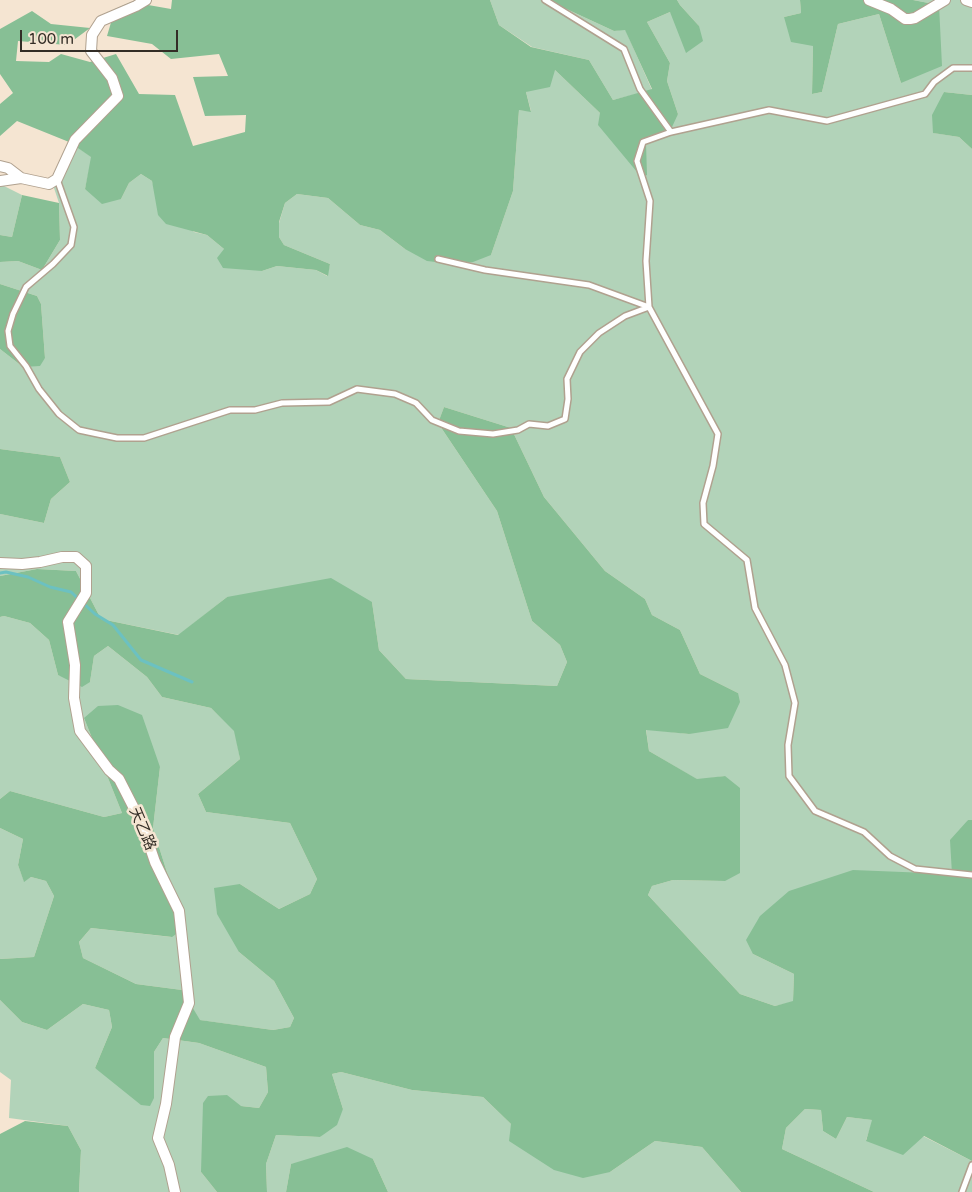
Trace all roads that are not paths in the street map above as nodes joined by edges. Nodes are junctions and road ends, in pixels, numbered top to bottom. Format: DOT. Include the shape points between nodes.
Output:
graph roads {
  1 [pos="146,0"];
  2 [pos="545,0"];
  3 [pos="869,0"];
  4 [pos="945,0"];
  5 [pos="966,0"];
  6 [pos="972,2"];
  7 [pos="972,68"];
  8 [pos="671,132"];
  9 [pos="0,166"];
  10 [pos="21,178"];
  11 [pos="58,179"];
  12 [pos="0,182"];
  13 [pos="438,259"];
  14 [pos="649,307"];
  15 [pos="0,563"];
  16 [pos="972,875"];
  17 [pos="972,1165"];
  18 [pos="175,1192"];
  19 [pos="962,1192"];
  1 -- 11 [label="street" via="101,21 92,35 91,52 112,78 118,96 75,140"];
  2 -- 8 [label="lane" via="624,49 640,89"];
  3 -- 4 [label="street" via="905,19 916,18"];
  5 -- 6 [label="street"];
  7 -- 8 [label="lane" via="953,68 934,82 925,94 826,121 769,110"];
  8 -- 14 [label="lane" via="643,142 637,161 650,201 646,261"];
  9 -- 10 [label="street"];
  10 -- 11 [label="street" via="49,184"];
  10 -- 12 [label="street"];
  11 -- 14 [label="lane" via="71,214 74,237 64,254 26,287 8,331 10,346 60,414 79,430 93,434 144,438 230,410 255,410 282,403 329,402 357,389 395,394 416,403 432,420 459,431 493,434 518,430 529,424 548,426 565,419 567,379 580,352 599,333 624,316"];
  13 -- 14 [label="lane" via="486,270 589,285"];
  14 -- 16 [label="lane" via="718,434 703,503 704,524 747,560 755,608 785,665 795,703 788,745 789,776 815,811 864,832 890,856 915,869"];
  15 -- 18 [label="street, 天乙路" via="22,564 76,557 86,566 86,593 68,622 80,732 118,779 142,824 155,862 179,912 189,1002 175,1037 158,1138 170,1164"];
  17 -- 19 [label="lane"];
}
